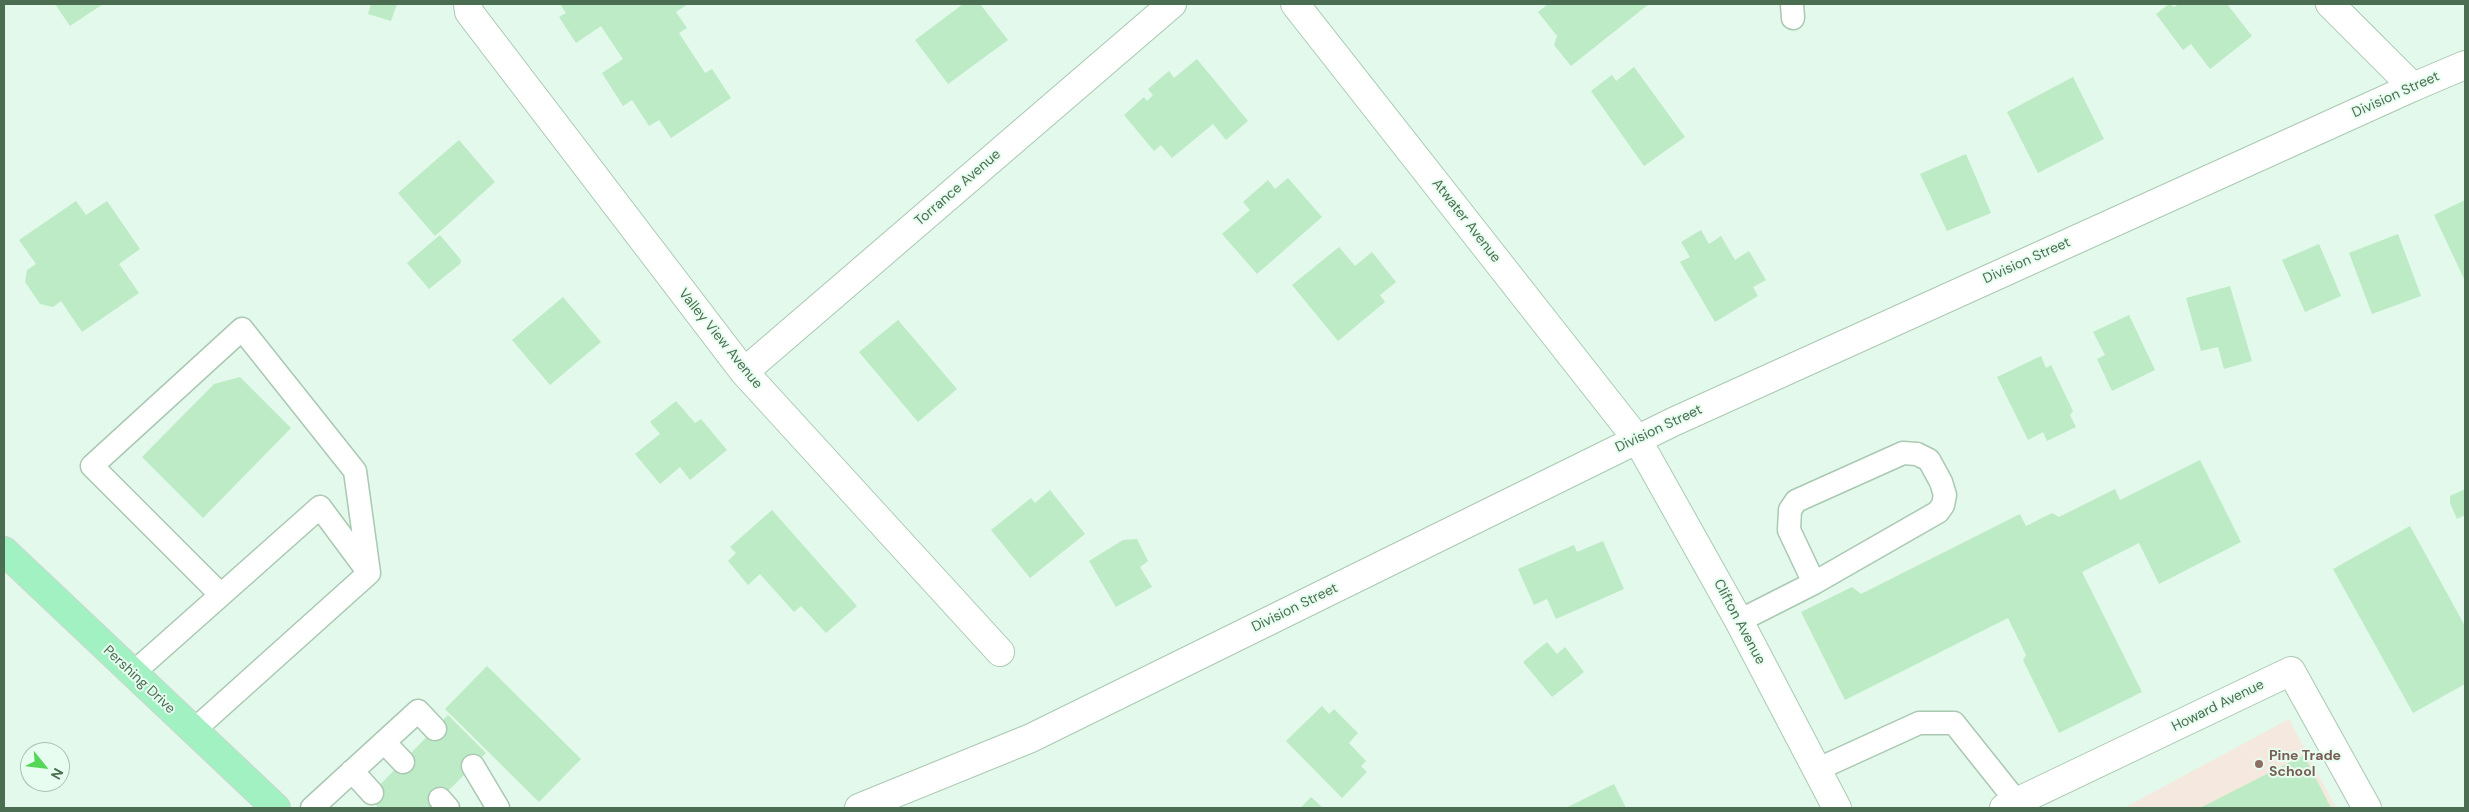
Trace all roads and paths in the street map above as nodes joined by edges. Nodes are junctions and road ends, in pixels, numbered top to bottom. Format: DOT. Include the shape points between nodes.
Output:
graph roads {
  1 [pos="468,4"];
  2 [pos="1172,4"];
  3 [pos="1295,4"];
  4 [pos="2330,4"];
  5 [pos="2465,65"];
  6 [pos="2413,86"];
  7 [pos="744,372"];
  8 [pos="1637,438"];
  9 [pos="4,551"];
  10 [pos="368,573"];
  11 [pos="1814,583"];
  12 [pos="221,595"];
  13 [pos="1739,621"];
  14 [pos="1000,652"];
  15 [pos="132,674"];
  16 [pos="435,728"];
  17 [pos="193,731"];
  18 [pos="384,742"];
  19 [pos="403,762"];
  20 [pos="473,766"];
  21 [pos="1816,770"];
  22 [pos="352,772"];
  23 [pos="372,793"];
  24 [pos="2010,805"];
  25 [pos="276,808"];
  26 [pos="312,808"];
  27 [pos="496,808"];
  28 [pos="859,808"];
  29 [pos="1837,808"];
  30 [pos="2367,808"];
  1 -- 7 [label="street, Valley View Avenue" via="469,12"];
  2 -- 7 [label="street, Torrance Avenue"];
  3 -- 8 [label="street, Atwater Avenue"];
  4 -- 6 [label="street"];
  5 -- 6 [label="street, Division Street"];
  6 -- 8 [label="street, Division Street"];
  7 -- 14 [label="street, Valley View Avenue"];
  8 -- 13 [label="street, Clifton Avenue"];
  8 -- 28 [label="street, Division Street" via="1031,738"];
  9 -- 15 [label="main road, Pershing Drive"];
  10 -- 12 [label="lane" via="320,507"];
  10 -- 12 [label="lane" via="355,471 242,329 92,466"];
  10 -- 17 [label="lane"];
  11 -- 11 [label="lane" via="1938,512 1945,495 1929,460 1918,454 1904,453 1796,502 1790,510 1789,530"];
  11 -- 13 [label="lane"];
  12 -- 15 [label="lane"];
  13 -- 21 [label="street, Clifton Avenue"];
  15 -- 17 [label="main road, Pershing Drive"];
  16 -- 18 [label="lane" via="418,711"];
  17 -- 25 [label="main road, Pershing Drive"];
  18 -- 19 [label="lane"];
  18 -- 22 [label="lane"];
  20 -- 27 [label="lane"];
  21 -- 24 [label="lane" via="1919,723 1954,723"];
  21 -- 29 [label="street, Clifton Avenue"];
  22 -- 23 [label="lane"];
  22 -- 26 [label="lane"];
  24 -- 30 [label="street, Howard Avenue" via="2291,671"];
}
